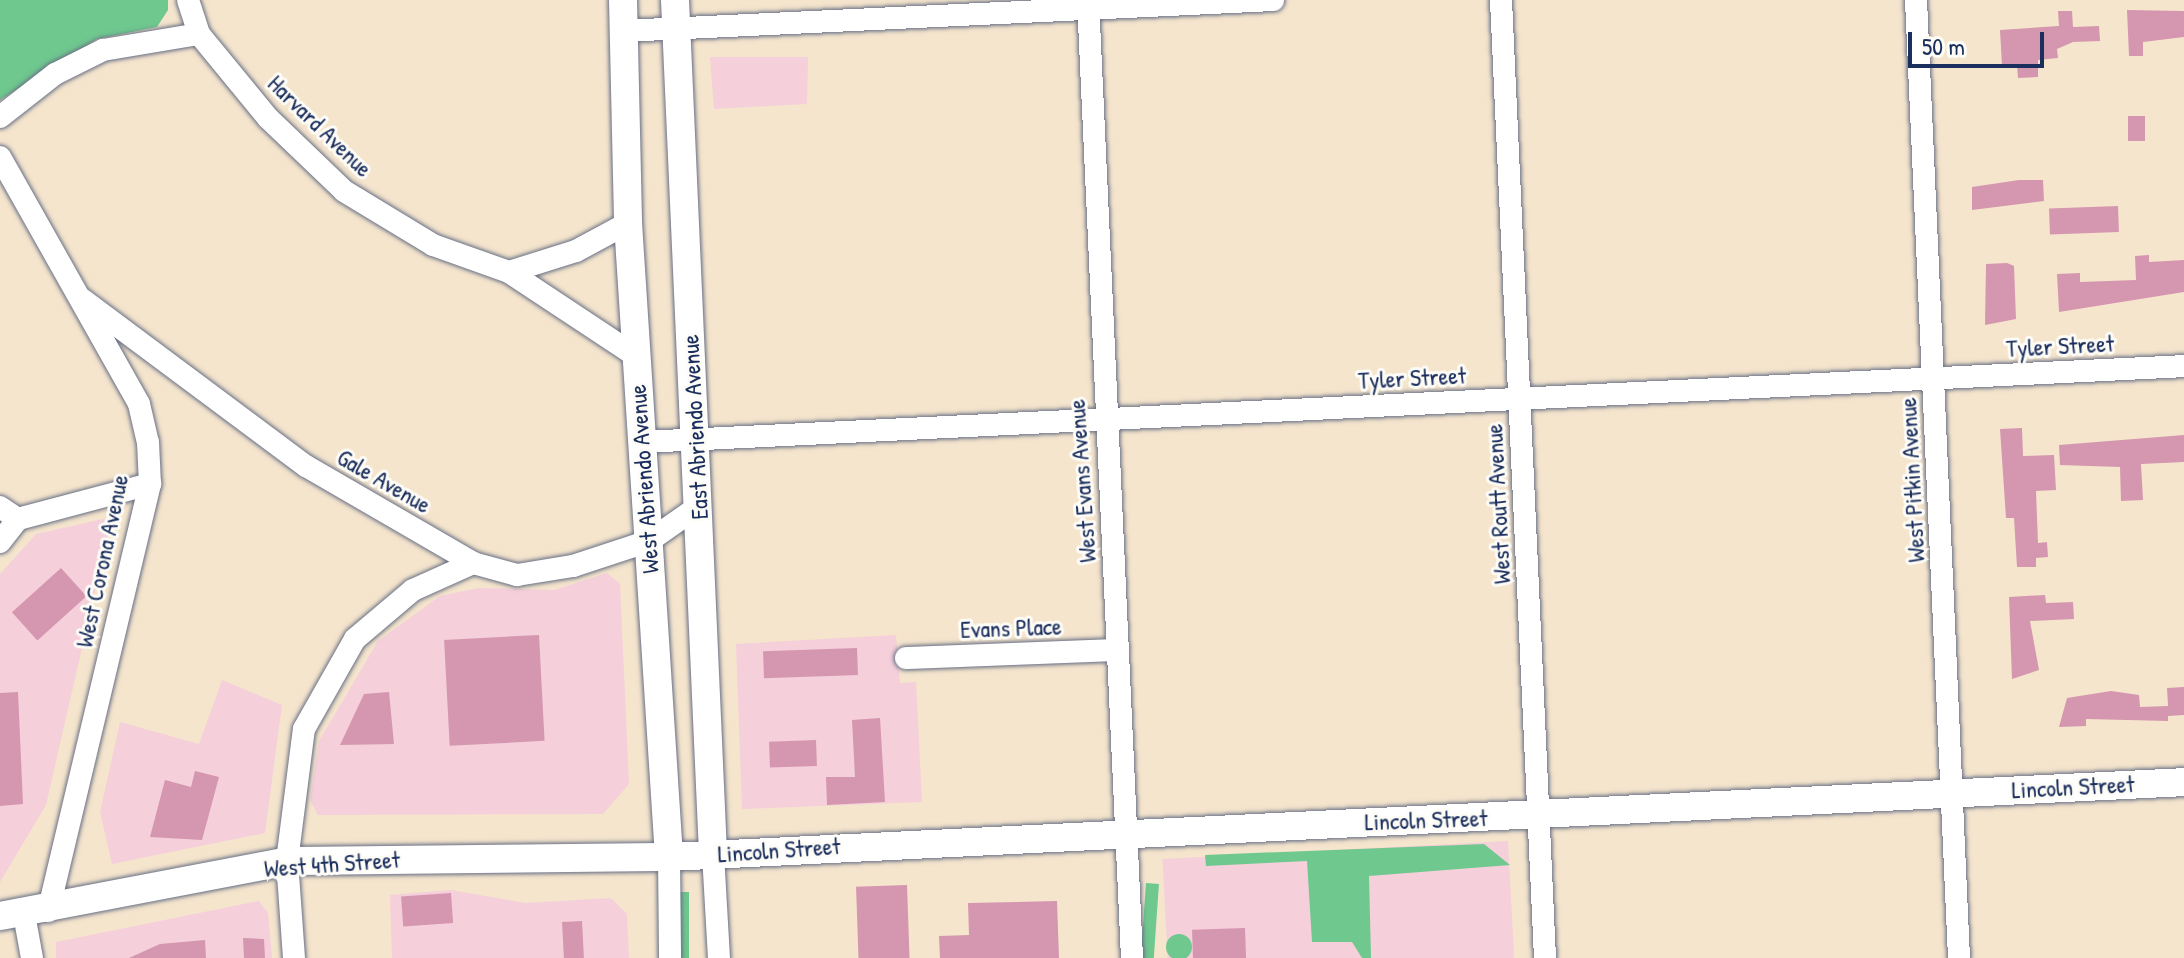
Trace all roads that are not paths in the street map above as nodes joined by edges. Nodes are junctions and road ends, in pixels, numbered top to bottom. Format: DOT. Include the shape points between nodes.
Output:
graph roads {
  1 [pos="188,0"];
  2 [pos="623,0"];
  3 [pos="1273,0"];
  4 [pos="1501,0"];
  5 [pos="1916,0"];
  6 [pos="1088,4"];
  7 [pos="676,14"];
  8 [pos="623,31"];
  9 [pos="199,34"];
  10 [pos="0,117"];
  11 [pos="0,157"];
  12 [pos="628,223"];
  13 [pos="509,272"];
  14 [pos="76,295"];
  15 [pos="636,356"];
  16 [pos="2184,366"];
  17 [pos="1933,379"];
  18 [pos="1519,399"];
  19 [pos="1103,420"];
  20 [pos="696,440"];
  21 [pos="643,442"];
  22 [pos="150,484"];
  23 [pos="699,506"];
  24 [pos="9,513"];
  25 [pos="649,541"];
  26 [pos="0,542"];
  27 [pos="473,563"];
  28 [pos="1118,650"];
  29 [pos="906,658"];
  30 [pos="2184,782"];
  31 [pos="1952,792"];
  32 [pos="1538,815"];
  33 [pos="1127,832"];
  34 [pos="713,854"];
  35 [pos="669,857"];
  36 [pos="287,861"];
  37 [pos="24,914"];
  38 [pos="32,958"];
  39 [pos="294,958"];
  40 [pos="670,958"];
  41 [pos="719,958"];
  42 [pos="1132,958"];
  43 [pos="1545,958"];
  44 [pos="1959,958"];
  1 -- 9 [label="street, Harvard Avenue"];
  2 -- 8 [label="main road, West Abriendo Avenue"];
  3 -- 6 [label="street"];
  4 -- 18 [label="street, West Routt Avenue"];
  5 -- 17 [label="street, West Pitkin Avenue"];
  6 -- 7 [label="street"];
  6 -- 19 [label="street, West Evans Avenue"];
  7 -- 8 [label="street"];
  7 -- 20 [label="main road, East Abriendo Avenue"];
  8 -- 12 [label="main road, West Abriendo Avenue"];
  9 -- 10 [label="street" via="103,50 55,74"];
  9 -- 13 [label="street, Harvard Avenue" via="268,118 344,191 433,245"];
  11 -- 14 [label="street, West Corona Avenue"];
  12 -- 13 [label="street" via="576,251"];
  12 -- 15 [label="main road, West Abriendo Avenue"];
  13 -- 15 [label="street, Harvard Avenue"];
  14 -- 22 [label="street, West Corona Avenue" via="139,404"];
  14 -- 27 [label="street, Gale Avenue" via="306,466"];
  15 -- 21 [label="main road, West Abriendo Avenue"];
  16 -- 17 [label="street, Tyler Street"];
  17 -- 18 [label="street, Tyler Street"];
  17 -- 31 [label="street, West Pitkin Avenue"];
  18 -- 19 [label="street, Tyler Street"];
  18 -- 32 [label="street, West Routt Avenue"];
  19 -- 20 [label="street, Tyler Street"];
  19 -- 28 [label="street, West Evans Avenue"];
  20 -- 21 [label="street, Tyler Street"];
  20 -- 23 [label="main road, East Abriendo Avenue"];
  21 -- 25 [label="main road, West Abriendo Avenue"];
  22 -- 24 [label="street"];
  22 -- 37 [label="street, West Corona Avenue"];
  23 -- 25 [label="street, Gale Avenue"];
  23 -- 34 [label="main road, East Abriendo Avenue"];
  24 -- 26 [label="street"];
  25 -- 27 [label="street, Gale Avenue" via="517,575"];
  25 -- 35 [label="main road, West Abriendo Avenue"];
  27 -- 36 [label="street" via="413,590 355,639 304,729"];
  28 -- 29 [label="street, Evans Place"];
  28 -- 33 [label="street, West Evans Avenue"];
  30 -- 31 [label="main road, Lincoln Street"];
  31 -- 32 [label="main road, Lincoln Street"];
  31 -- 44 [label="street, West Pitkin Avenue"];
  32 -- 33 [label="main road, Lincoln Street"];
  32 -- 43 [label="street, West Routt Avenue"];
  33 -- 34 [label="main road, Lincoln Street"];
  33 -- 42 [label="street, West Evans Avenue"];
  34 -- 35 [label="main road, Lincoln Street"];
  34 -- 41 [label="street"];
  35 -- 36 [label="main road, West 4th Street"];
  35 -- 40 [label="street, West Abriendo Avenue"];
  36 -- 37 [label="main road, West 4th Street"];
  36 -- 39 [label="street"];
  37 -- 38 [label="street, West Corona Avenue"];
}
